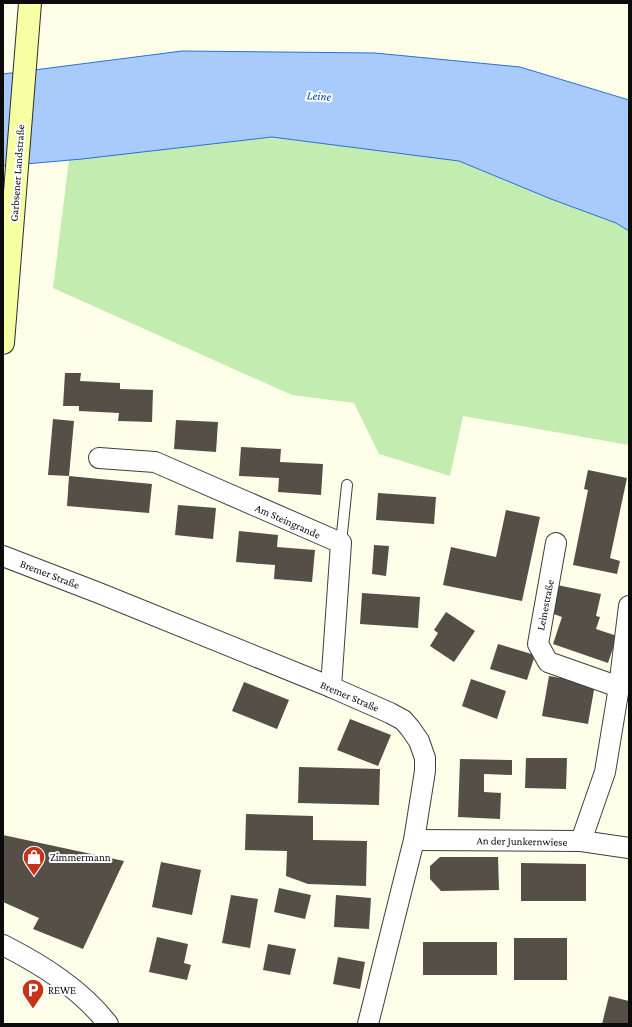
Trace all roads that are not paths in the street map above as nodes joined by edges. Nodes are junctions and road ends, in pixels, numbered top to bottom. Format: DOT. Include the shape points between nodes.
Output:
graph roads {
  1 [pos="30,3"];
  2 [pos="3,343"];
  3 [pos="100,458"];
  4 [pos="347,485"];
  5 [pos="341,543"];
  6 [pos="556,543"];
  7 [pos="3,556"];
  8 [pos="629,606"];
  9 [pos="331,687"];
  10 [pos="619,687"];
  11 [pos="414,840"];
  12 [pos="581,841"];
  13 [pos="629,848"];
  14 [pos="3,946"];
  15 [pos="108,1024"];
  16 [pos="368,1024"];
  1 -- 2 [label="main road, Garbsener Landstraße"];
  3 -- 5 [label="street, Am Steingrande" via="155,462"];
  4 -- 5 [label="lane"];
  5 -- 9 [label="street"];
  6 -- 10 [label="street, Leinestraße" via="538,644 548,662"];
  7 -- 9 [label="street, Bremer Straße"];
  8 -- 10 [label="street"];
  9 -- 11 [label="street, Bremer Straße" via="403,720 419,741 425,758 425,771"];
  10 -- 12 [label="street" via="605,772"];
  11 -- 12 [label="street, An der Junkernwiese"];
  11 -- 16 [label="street, Bremer Straße"];
  12 -- 13 [label="street, An der Junkernwiese"];
  14 -- 15 [label="street" via="21,954 64,981 101,1014"];
}
